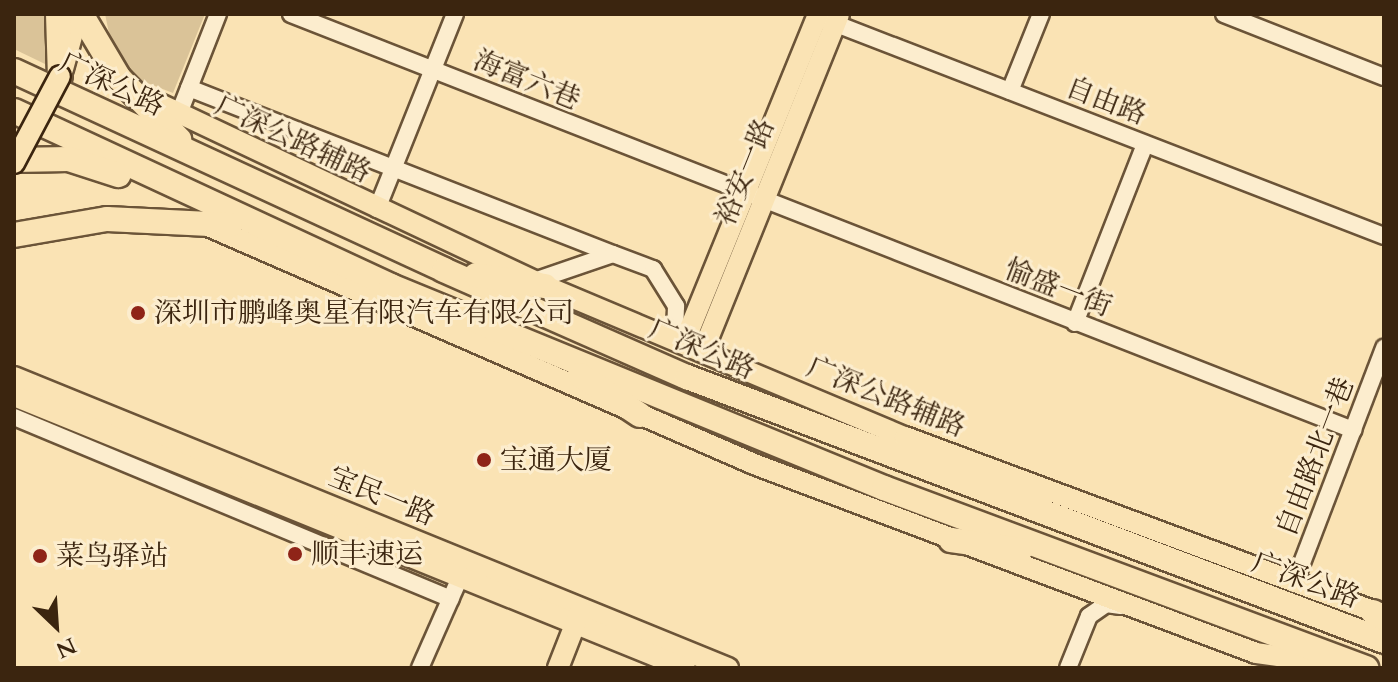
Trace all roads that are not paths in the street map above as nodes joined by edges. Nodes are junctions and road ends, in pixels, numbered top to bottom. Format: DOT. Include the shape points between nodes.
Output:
graph roads {
  1 [pos="58,14"];
  2 [pos="79,14"];
  3 [pos="218,14"];
  4 [pos="291,14"];
  5 [pos="455,14"];
  6 [pos="1041,14"];
  7 [pos="1224,14"];
  8 [pos="824,16"];
  9 [pos="432,70"];
  10 [pos="14,71"];
  11 [pos="60,76"];
  12 [pos="1384,77"];
  13 [pos="119,78"];
  14 [pos="189,88"];
  15 [pos="1010,91"];
  16 [pos="14,111"];
  17 [pos="178,116"];
  18 [pos="35,130"];
  19 [pos="1145,144"];
  20 [pos="14,153"];
  21 [pos="206,160"];
  22 [pos="14,161"];
  23 [pos="393,168"];
  24 [pos="754,197"];
  25 [pos="377,209"];
  26 [pos="198,222"];
  27 [pos="14,223"];
  28 [pos="230,225"];
  29 [pos="14,235"];
  30 [pos="1384,236"];
  31 [pos="613,254"];
  32 [pos="354,269"];
  33 [pos="444,270"];
  34 [pos="539,283"];
  35 [pos="1075,323"];
  36 [pos="534,345"];
  37 [pos="687,345"];
  38 [pos="1384,348"];
  39 [pos="14,377"];
  40 [pos="1378,382"];
  41 [pos="14,396"];
  42 [pos="640,415"];
  43 [pos="14,417"];
  44 [pos="1353,430"];
  45 [pos="951,540"];
  46 [pos="1067,556"];
  47 [pos="461,575"];
  48 [pos="1294,584"];
  49 [pos="1073,587"];
  50 [pos="451,599"];
  51 [pos="1121,606"];
  52 [pos="1380,615"];
  53 [pos="1089,616"];
  54 [pos="583,620"];
  55 [pos="1384,641"];
  56 [pos="420,668"];
  57 [pos="558,668"];
  58 [pos="568,668"];
  59 [pos="685,668"];
  60 [pos="728,668"];
  61 [pos="1068,668"];
  62 [pos="1359,668"];
  63 [pos="1366,668"];
  1 -- 11 [label="highway"];
  2 -- 11 [label="main road"];
  2 -- 13 [label="highway"];
  3 -- 14 [label="street"];
  4 -- 9 [label="street, 海富六巷"];
  5 -- 9 [label="street"];
  6 -- 15 [label="street"];
  7 -- 12 [label="street"];
  8 -- 15 [label="street, 自由路"];
  8 -- 24 [label="main road, 裕安一路"];
  9 -- 23 [label="street"];
  9 -- 24 [label="street, 海富六巷"];
  10 -- 21 [label="highway, 广深公路"];
  11 -- 18 [label="main road, bridge"];
  13 -- 17 [label="main road, 广深公路辅路"];
  13 -- 21 [label="highway" via="160,123"];
  14 -- 17 [label="street"];
  14 -- 23 [label="street"];
  15 -- 19 [label="street, 自由路"];
  16 -- 32 [label="highway, 广深公路"];
  17 -- 25 [label="main road, 广深公路辅路"];
  18 -- 20 [label="highway, bridge"];
  18 -- 22 [label="main road, bridge"];
  19 -- 30 [label="street, 自由路"];
  19 -- 35 [label="street"];
  21 -- 33 [label="highway, 广深公路"];
  22 -- 28 [label="highway" via="48,158 91,164"];
  23 -- 25 [label="street"];
  23 -- 31 [label="street"];
  24 -- 35 [label="street, 愉盛一街"];
  24 -- 37 [label="main road, 裕安一路"];
  25 -- 34 [label="main road, 广深公路辅路"];
  26 -- 27 [label="highway" via="155,212 83,210"];
  26 -- 28 [label="highway"];
  26 -- 29 [label="highway" via="81,221"];
  26 -- 42 [label="main road"];
  28 -- 32 [label="highway"];
  31 -- 34 [label="street"];
  31 -- 37 [label="street" via="653,269 667,286"];
  32 -- 36 [label="highway, 广深公路"];
  33 -- 34 [label="highway"];
  33 -- 55 [label="highway, 广深公路" via="879,453"];
  34 -- 37 [label="main road, 广深公路辅路"];
  35 -- 44 [label="street, 愉盛一街"];
  36 -- 42 [label="highway"];
  36 -- 46 [label="highway, 广深公路" via="884,488"];
  37 -- 48 [label="main road, 广深公路辅路" via="905,437"];
  38 -- 40 [label="street, 自由路北一巷"];
  39 -- 54 [label="main road, 宝民一路"];
  40 -- 44 [label="street, 自由路北一巷"];
  41 -- 47 [label="main road, 宝民一路"];
  42 -- 45 [label="main road"];
  43 -- 50 [label="street"];
  44 -- 48 [label="street, 自由路北一巷"];
  45 -- 46 [label="highway"];
  45 -- 49 [label="main road"];
  46 -- 63 [label="highway, 广深公路"];
  47 -- 50 [label="street"];
  47 -- 54 [label="main road, 宝民一路"];
  48 -- 52 [label="main road, 广深公路辅路"];
  49 -- 51 [label="main road"];
  49 -- 53 [label="street" via="1087,601"];
  50 -- 56 [label="street"];
  51 -- 53 [label="street" via="1106,604"];
  51 -- 62 [label="main road" via="1256,653"];
  53 -- 61 [label="street"];
  54 -- 57 [label="main road"];
  54 -- 58 [label="main road"];
  54 -- 59 [label="main road, 宝民一路"];
  54 -- 60 [label="main road, 宝民一路"];
}
